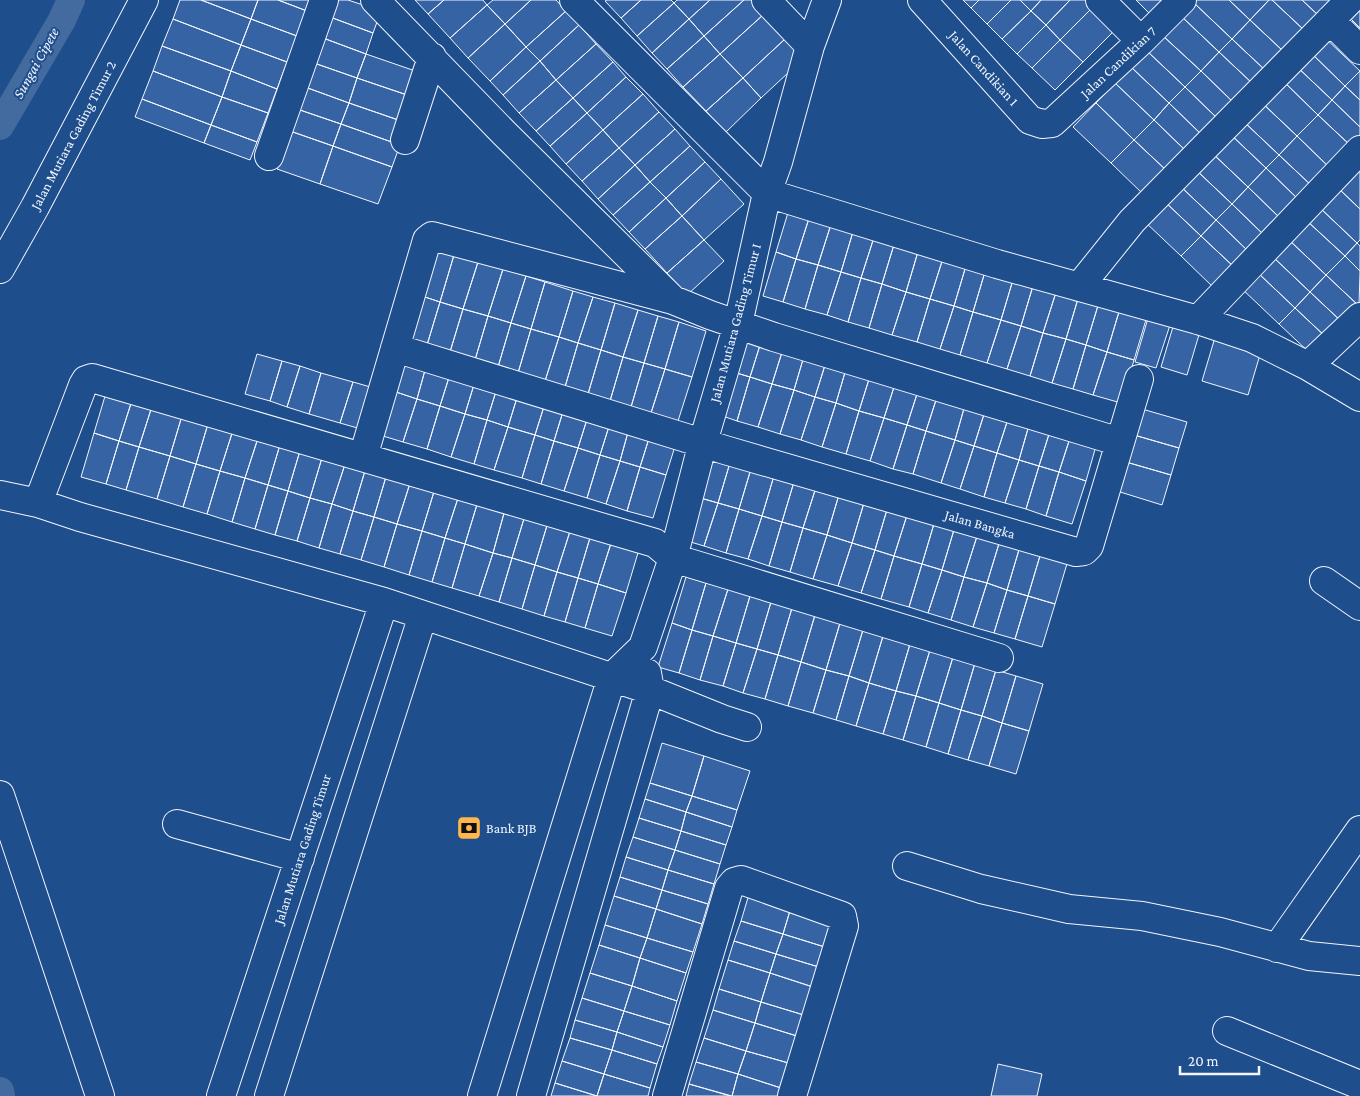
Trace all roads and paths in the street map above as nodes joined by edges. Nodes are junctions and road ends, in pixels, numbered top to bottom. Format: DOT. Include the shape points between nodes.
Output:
graph roads {
  1 [pos="144,0"];
  2 [pos="324,0"];
  3 [pos="375,0"];
  4 [pos="574,0"];
  5 [pos="766,0"];
  6 [pos="828,0"];
  7 [pos="922,0"];
  8 [pos="1100,0"];
  9 [pos="1182,0"];
  10 [pos="1350,0"];
  11 [pos="1330,20"];
  12 [pos="1141,41"];
  13 [pos="810,46"];
  14 [pos="1360,50"];
  15 [pos="432,57"];
  16 [pos="1052,123"];
  17 [pos="405,140"];
  18 [pos="1360,150"];
  19 [pos="269,156"];
  20 [pos="767,193"];
  21 [pos="0,269"];
  22 [pos="1079,287"];
  23 [pos="673,300"];
  24 [pos="1360,317"];
  25 [pos="1198,320"];
  26 [pos="738,324"];
  27 [pos="395,348"];
  28 [pos="1308,366"];
  29 [pos="1139,379"];
  30 [pos="1360,396"];
  31 [pos="702,442"];
  32 [pos="1120,442"];
  33 [pos="363,457"];
  34 [pos="0,495"];
  35 [pos="38,503"];
  36 [pos="673,558"];
  37 [pos="1324,581"];
  38 [pos="384,602"];
  39 [pos="1360,606"];
  40 [pos="423,615"];
  41 [pos="642,647"];
  42 [pos="998,658"];
  43 [pos="612,677"];
  44 [pos="650,690"];
  45 [pos="747,727"];
  46 [pos="0,795"];
  47 [pos="177,824"];
  48 [pos="1360,830"];
  49 [pos="300,858"];
  50 [pos="907,866"];
  51 [pos="1277,948"];
  52 [pos="1360,962"];
  53 [pos="1227,1030"];
  54 [pos="1360,1085"];
  55 [pos="100,1096"];
  56 [pos="221,1096"];
  57 [pos="269,1096"];
  58 [pos="482,1096"];
  59 [pos="531,1096"];
  60 [pos="667,1096"];
  61 [pos="792,1096"];
  1 -- 21 [label="street, Jalan Mutiara Gading Timur 2"];
  2 -- 19 [label="street"];
  3 -- 15 [label="street"];
  4 -- 20 [label="street"];
  5 -- 13 [label="street"];
  6 -- 13 [label="street, Jalan Mutiara Gading Timur I"];
  7 -- 16 [label="street, Jalan Candikian 1" via="1030,120"];
  8 -- 12 [label="street"];
  9 -- 12 [label="street, Jalan Candikian 7"];
  10 -- 11 [label="street"];
  11 -- 14 [label="street"];
  11 -- 22 [label="street" via="1132,221"];
  12 -- 16 [label="street, Jalan Candikian 7"];
  13 -- 20 [label="street, Jalan Mutiara Gading Timur I"];
  15 -- 17 [label="street"];
  15 -- 23 [label="street"];
  18 -- 25 [label="street"];
  20 -- 22 [label="street"];
  20 -- 26 [label="street, Jalan Mutiara Gading Timur I"];
  22 -- 25 [label="street"];
  23 -- 26 [label="street"];
  23 -- 27 [label="street" via="432,236 427,240"];
  24 -- 28 [label="street"];
  25 -- 28 [label="street" via="1252,338"];
  26 -- 31 [label="street, Jalan Mutiara Gading Timur I"];
  26 -- 32 [label="street"];
  27 -- 31 [label="street, Jalan Bangka"];
  27 -- 33 [label="street"];
  28 -- 30 [label="street"];
  29 -- 32 [label="street, Jalan Bangka"];
  31 -- 32 [label="street, Jalan Bangka" via="1076,552 1089,546"];
  31 -- 36 [label="street, Jalan Mutiara Gading Timur I"];
  33 -- 35 [label="street" via="92,378 83,385"];
  33 -- 36 [label="street" via="655,543"];
  34 -- 35 [label="street"];
  35 -- 38 [label="street"];
  36 -- 41 [label="street, Jalan Mutiara Gading Timur I"];
  36 -- 42 [label="street"];
  37 -- 39 [label="street"];
  38 -- 40 [label="street"];
  38 -- 49 [label="street, Jalan Mutiara Gading Timur"];
  40 -- 43 [label="street"];
  40 -- 57 [label="street"];
  41 -- 43 [label="street, Jalan Mutiara Gading Timur I"];
  41 -- 44 [label="street, Jalan Mutiara Gading Timur I"];
  43 -- 44 [label="street"];
  43 -- 58 [label="street"];
  44 -- 45 [label="street"];
  44 -- 59 [label="street"];
  46 -- 55 [label="street"];
  47 -- 49 [label="street"];
  48 -- 51 [label="street"];
  49 -- 56 [label="street, Jalan Mutiara Gading Timur"];
  50 -- 51 [label="street" via="981,889 1069,909 1142,916"];
  51 -- 52 [label="street" via="1308,956"];
  53 -- 54 [label="street"];
  60 -- 61 [label="street" via="730,888 741,880 842,916 844,922"];
}
